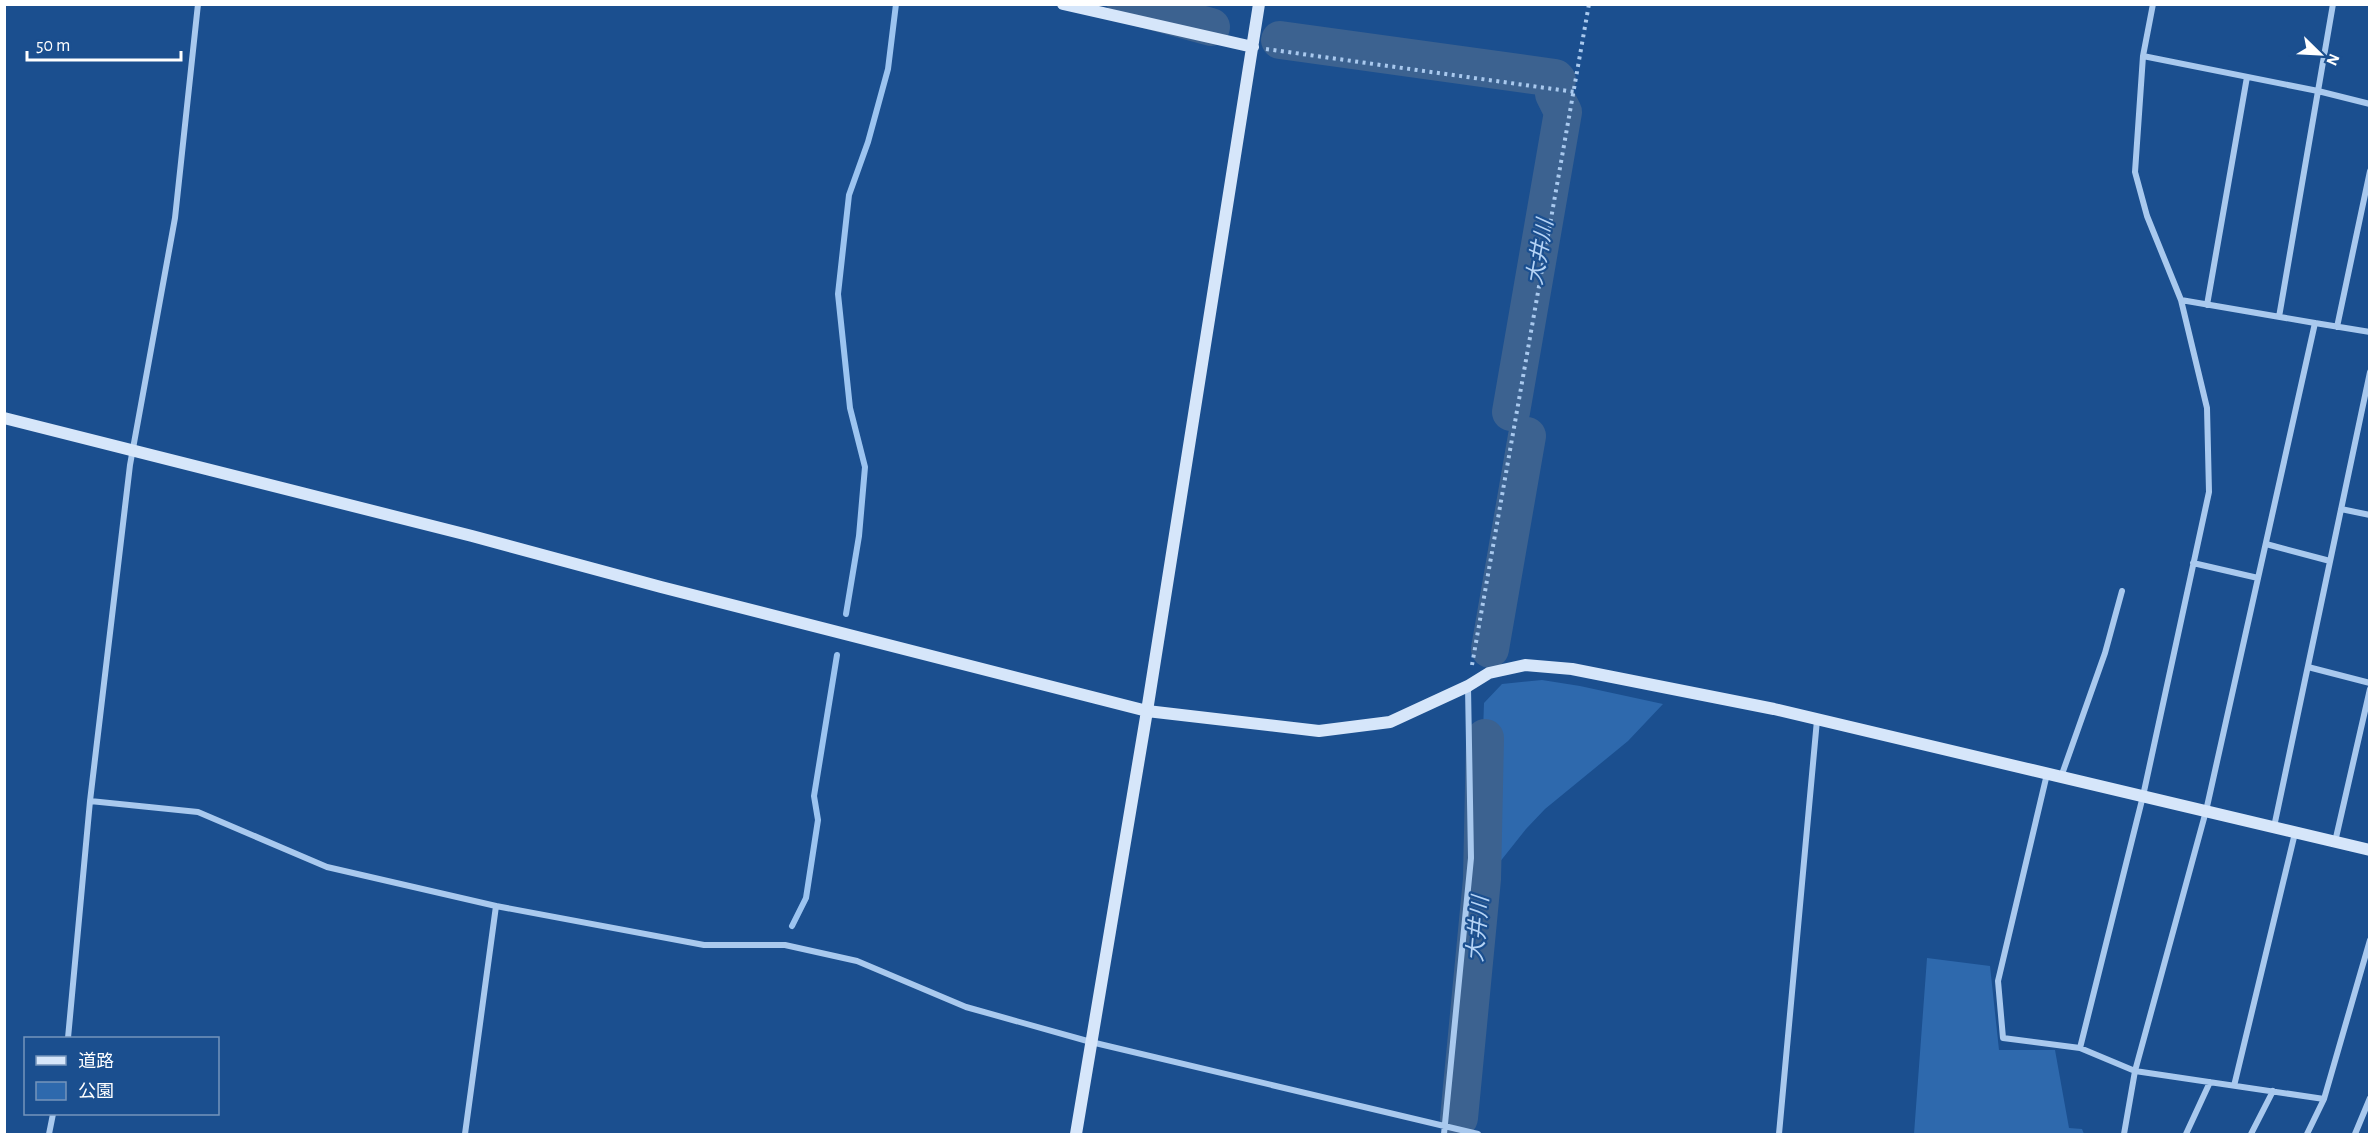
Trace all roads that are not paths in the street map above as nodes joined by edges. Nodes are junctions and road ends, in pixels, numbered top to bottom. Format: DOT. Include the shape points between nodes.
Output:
graph roads {
  1 [pos="198,4"];
  2 [pos="1063,4"];
  3 [pos="1259,4"];
  4 [pos="2153,4"];
  5 [pos="2333,4"];
  6 [pos="1253,48"];
  7 [pos="2143,56"];
  8 [pos="2247,77"];
  9 [pos="2318,91"];
  10 [pos="2370,104"];
  11 [pos="2370,171"];
  12 [pos="2181,300"];
  13 [pos="2207,304"];
  14 [pos="2279,317"];
  15 [pos="2315,323"];
  16 [pos="2337,327"];
  17 [pos="2370,332"];
  18 [pos="2370,372"];
  19 [pos="4,418"];
  20 [pos="132,449"];
  21 [pos="2341,509"];
  22 [pos="2370,515"];
  23 [pos="2266,544"];
  24 [pos="2330,561"];
  25 [pos="2193,563"];
  26 [pos="2258,578"];
  27 [pos="2122,591"];
  28 [pos="2308,667"];
  29 [pos="2370,683"];
  30 [pos="1468,686"];
  31 [pos="2370,689"];
  32 [pos="1148,711"];
  33 [pos="1817,719"];
  34 [pos="2047,774"];
  35 [pos="2061,777"];
  36 [pos="2143,796"];
  37 [pos="90,801"];
  38 [pos="2206,811"];
  39 [pos="2274,828"];
  40 [pos="2295,833"];
  41 [pos="2335,842"];
  42 [pos="2370,850"];
  43 [pos="496,906"];
  44 [pos="2370,939"];
  45 [pos="68,1037"];
  46 [pos="1092,1042"];
  47 [pos="2080,1048"];
  48 [pos="2135,1071"];
  49 [pos="2210,1082"];
  50 [pos="2234,1086"];
  51 [pos="2273,1091"];
  52 [pos="2370,1098"];
  53 [pos="2324,1099"];
  54 [pos="53,1115"];
  55 [pos="1445,1126"];
  56 [pos="49,1134"];
  57 [pos="465,1134"];
  58 [pos="1076,1134"];
  59 [pos="1444,1134"];
  60 [pos="1478,1134"];
  61 [pos="1779,1134"];
  62 [pos="2124,1134"];
  63 [pos="2186,1134"];
  64 [pos="2251,1134"];
  65 [pos="2307,1134"];
  66 [pos="2355,1134"];
  1 -- 20 [label="street" via="174,218"];
  2 -- 6 [label="street"];
  3 -- 6 [label="street"];
  4 -- 7 [label="street"];
  5 -- 9 [label="street"];
  6 -- 32 [label="street"];
  7 -- 8 [label="street"];
  7 -- 12 [label="street" via="2135,172 2147,216"];
  8 -- 9 [label="street"];
  8 -- 13 [label="street"];
  9 -- 10 [label="street"];
  9 -- 14 [label="street"];
  11 -- 16 [label="street"];
  12 -- 13 [label="street"];
  12 -- 25 [label="street" via="2207,408 2209,492"];
  13 -- 14 [label="street"];
  14 -- 15 [label="street"];
  15 -- 16 [label="street"];
  15 -- 23 [label="street"];
  16 -- 17 [label="street"];
  18 -- 21 [label="street"];
  19 -- 20 [label="street"];
  20 -- 32 [label="street"];
  20 -- 37 [label="street"];
  21 -- 22 [label="street"];
  21 -- 24 [label="street"];
  23 -- 24 [label="street"];
  23 -- 26 [label="street"];
  24 -- 28 [label="street"];
  25 -- 26 [label="street"];
  25 -- 36 [label="street"];
  26 -- 38 [label="street"];
  27 -- 35 [label="street" via="2105,653"];
  28 -- 29 [label="street"];
  28 -- 39 [label="street"];
  30 -- 32 [label="street" via="1390,722 1319,731"];
  30 -- 33 [label="street" via="1489,673 1525,665 1572,669"];
  30 -- 55 [label="street" via="1471,858"];
  31 -- 41 [label="street"];
  32 -- 46 [label="street"];
  33 -- 34 [label="street"];
  33 -- 61 [label="street"];
  34 -- 35 [label="street"];
  34 -- 47 [label="street" via="1998,981 2003,1038"];
  35 -- 36 [label="street"];
  36 -- 38 [label="street"];
  36 -- 47 [label="street"];
  37 -- 43 [label="street" via="198,812 327,867"];
  37 -- 45 [label="street"];
  38 -- 39 [label="street"];
  38 -- 48 [label="street"];
  39 -- 40 [label="street"];
  40 -- 41 [label="street"];
  40 -- 50 [label="street"];
  41 -- 42 [label="street"];
  43 -- 46 [label="street" via="704,945 785,945 857,961 966,1007"];
  43 -- 57 [label="street"];
  44 -- 53 [label="street"];
  46 -- 55 [label="street"];
  46 -- 58 [label="street"];
  47 -- 48 [label="street"];
  48 -- 49 [label="street"];
  48 -- 62 [label="street"];
  49 -- 50 [label="street"];
  49 -- 63 [label="street"];
  50 -- 51 [label="street"];
  51 -- 53 [label="street"];
  51 -- 64 [label="street"];
  52 -- 66 [label="street"];
  53 -- 65 [label="street"];
  54 -- 56 [label="street"];
  55 -- 59 [label="street"];
  55 -- 60 [label="street"];
}
